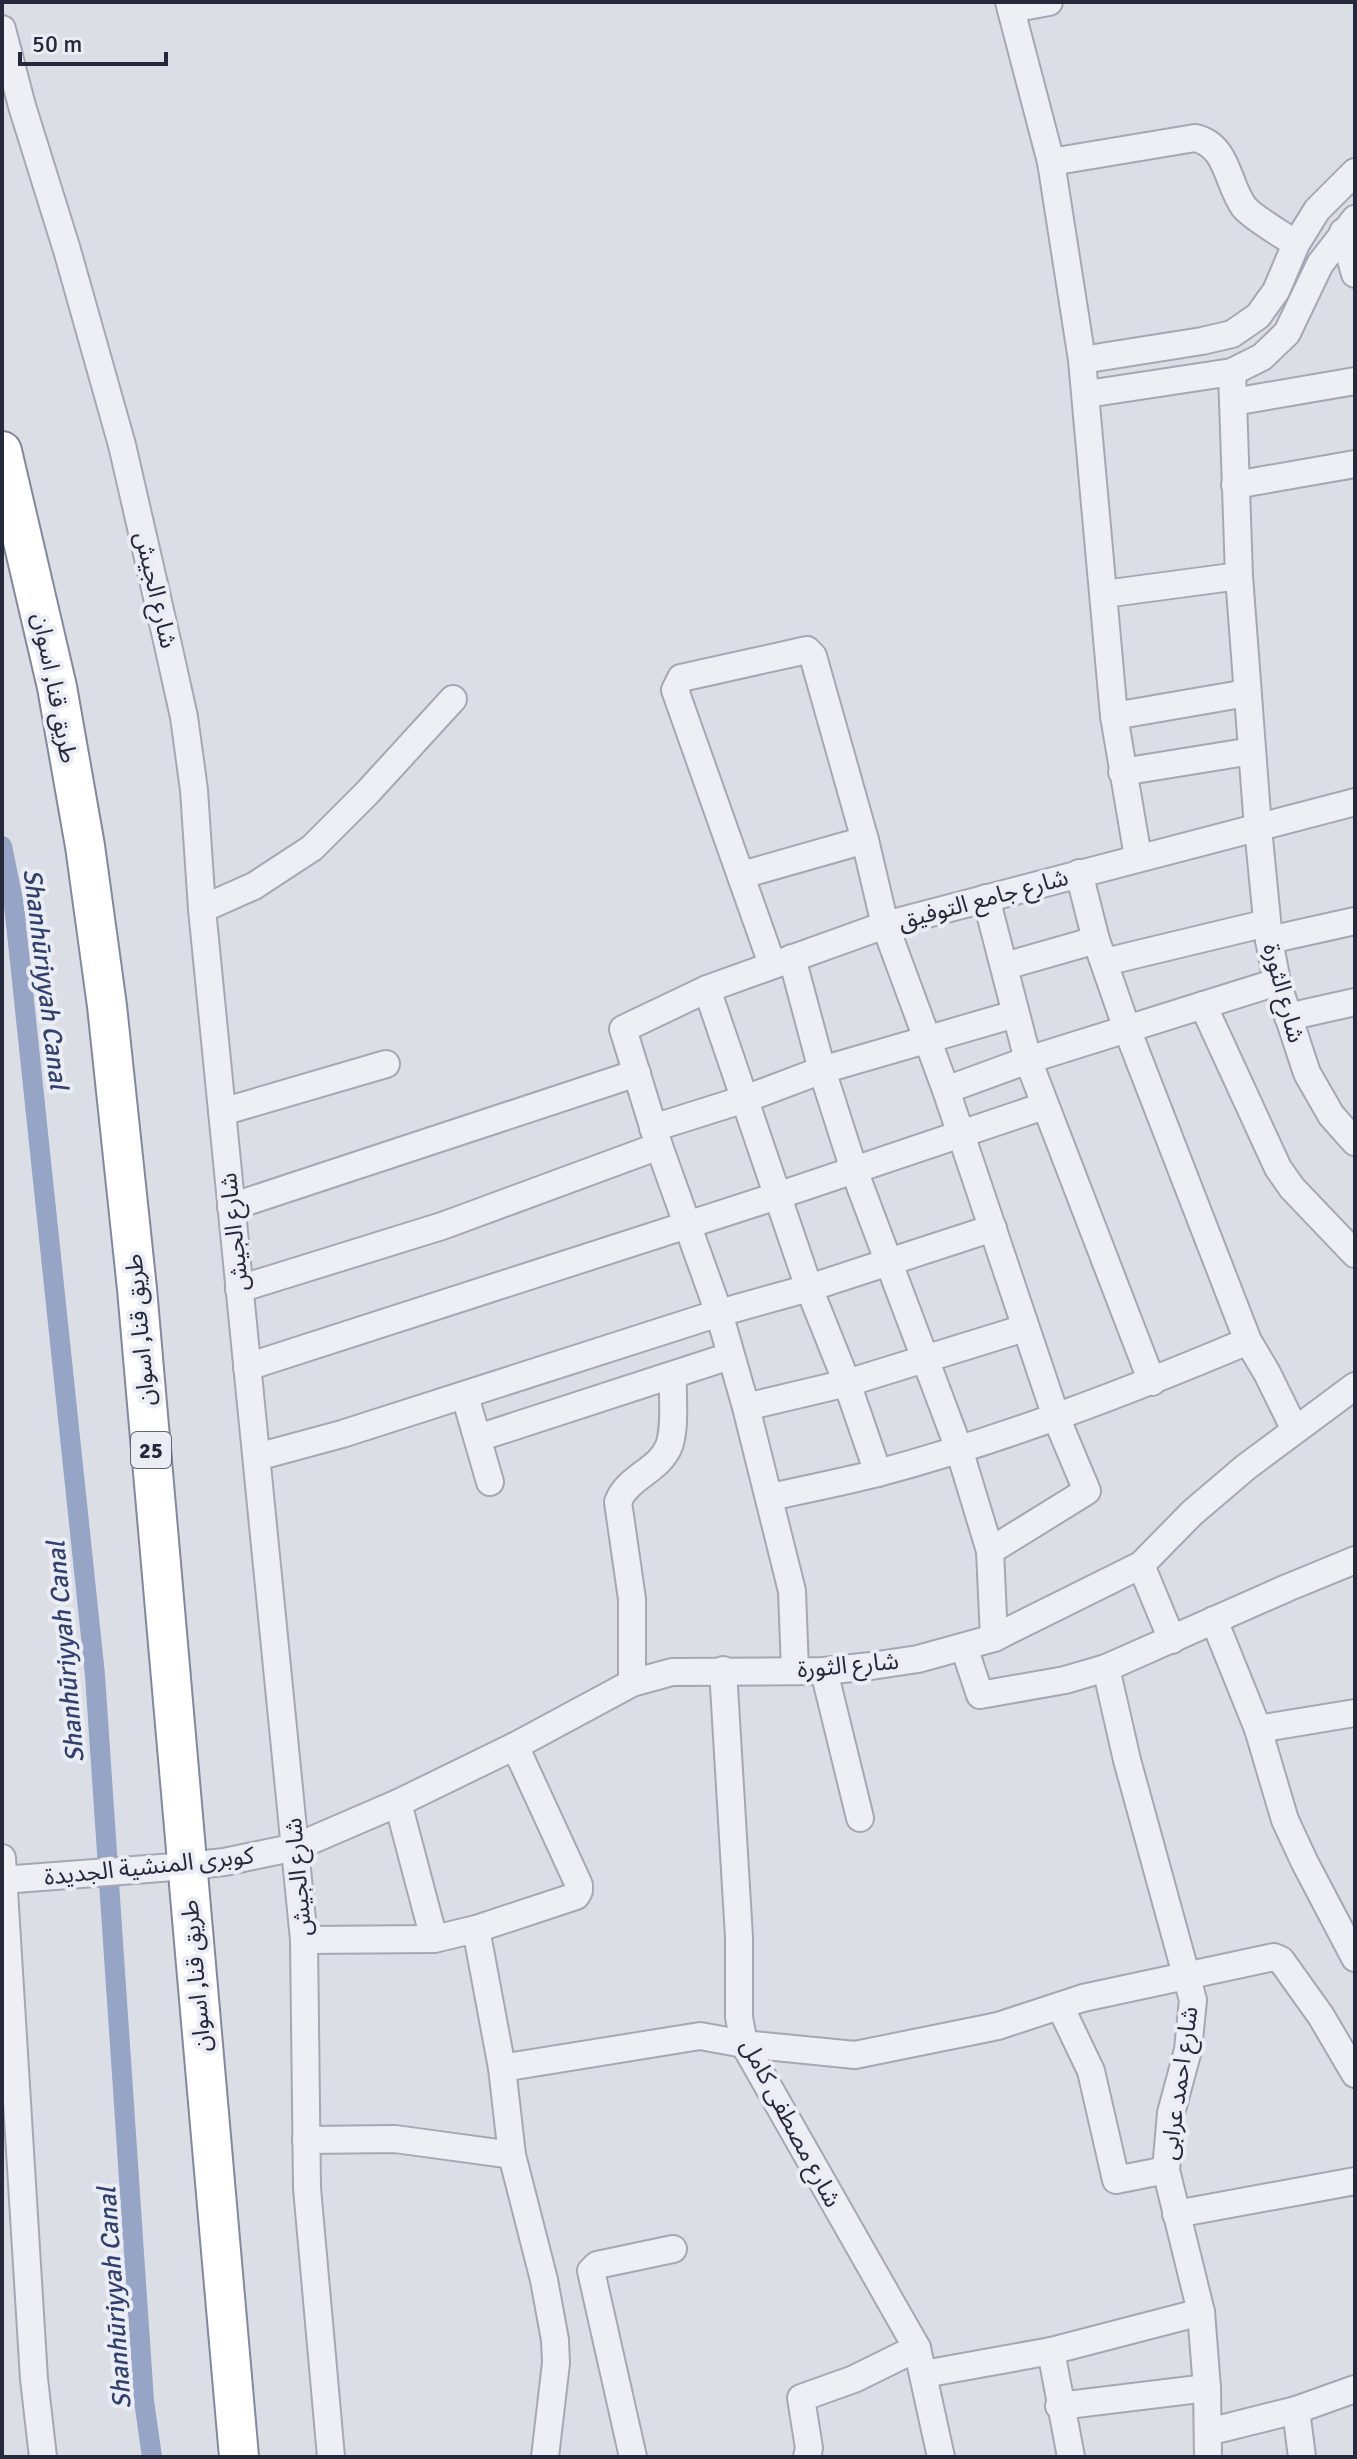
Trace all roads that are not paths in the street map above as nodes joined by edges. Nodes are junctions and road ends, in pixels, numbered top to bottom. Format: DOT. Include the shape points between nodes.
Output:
graph roads {
  1 [pos="1049,2"];
  2 [pos="1010,6"];
  3 [pos="2,29"];
  4 [pos="1051,162"];
  5 [pos="1355,172"];
  6 [pos="1349,225"];
  7 [pos="1296,244"];
  8 [pos="1355,274"];
  9 [pos="1082,360"];
  10 [pos="1232,372"];
  11 [pos="1355,381"];
  12 [pos="1087,394"];
  13 [pos="1233,402"];
  14 [pos="2,451"];
  15 [pos="1355,464"];
  16 [pos="1235,485"];
  17 [pos="1239,576"];
  18 [pos="1104,594"];
  19 [pos="1247,693"];
  20 [pos="453,699"];
  21 [pos="1114,716"];
  22 [pos="1252,751"];
  23 [pos="1122,772"];
  24 [pos="1355,802"];
  25 [pos="1258,828"];
  26 [pos="865,840"];
  27 [pos="1138,857"];
  28 [pos="1079,873"];
  29 [pos="742,875"];
  30 [pos="986,898"];
  31 [pos="202,909"];
  32 [pos="1355,921"];
  33 [pos="885,925"];
  34 [pos="1268,932"];
  35 [pos="1100,951"];
  36 [pos="782,961"];
  37 [pos="1005,966"];
  38 [pos="1277,982"];
  39 [pos="707,989"];
  40 [pos="1355,1002"];
  41 [pos="1203,1005"];
  42 [pos="1015,1014"];
  43 [pos="1288,1017"];
  44 [pos="1127,1029"];
  45 [pos="925,1039"];
  46 [pos="1028,1060"];
  47 [pos="386,1064"];
  48 [pos="822,1070"];
  49 [pos="637,1073"];
  50 [pos="946,1090"];
  51 [pos="745,1099"];
  52 [pos="1044,1106"];
  53 [pos="222,1112"];
  54 [pos="960,1132"];
  55 [pos="656,1137"];
  56 [pos="1355,1142"];
  57 [pos="854,1170"];
  58 [pos="777,1196"];
  59 [pos="231,1207"];
  60 [pos="686,1224"];
  61 [pos="993,1228"];
  62 [pos="1355,1254"];
  63 [pos="887,1261"];
  64 [pos="809,1288"];
  65 [pos="239,1289"];
  66 [pos="719,1313"];
  67 [pos="1025,1328"];
  68 [pos="1248,1341"];
  69 [pos="730,1356"];
  70 [pos="926,1359"];
  71 [pos="247,1367"];
  72 [pos="673,1376"];
  73 [pos="1152,1382"];
  74 [pos="847,1383"];
  75 [pos="1355,1386"];
  76 [pos="465,1396"];
  77 [pos="746,1407"];
  78 [pos="1056,1417"];
  79 [pos="1295,1430"];
  80 [pos="478,1438"];
  81 [pos="959,1449"];
  82 [pos="257,1457"];
  83 [pos="878,1473"];
  84 [pos="490,1482"];
  85 [pos="771,1497"];
  86 [pos="990,1551"];
  87 [pos="1355,1560"];
  88 [pos="1141,1565"];
  89 [pos="1214,1620"];
  90 [pos="994,1638"];
  91 [pos="1172,1640"];
  92 [pos="964,1647"];
  93 [pos="1106,1668"];
  94 [pos="723,1670"];
  95 [pos="795,1670"];
  96 [pos="824,1671"];
  97 [pos="632,1683"];
  98 [pos="1355,1713"];
  99 [pos="1258,1729"];
  100 [pos="515,1746"];
  101 [pos="398,1803"];
  102 [pos="860,1818"];
  103 [pos="296,1847"];
  104 [pos="187,1866"];
  105 [pos="3,1872"];
  106 [pos="476,1929"];
  107 [pos="434,1939"];
  108 [pos="304,1940"];
  109 [pos="1355,1958"];
  110 [pos="1188,1975"];
  111 [pos="1060,2006"];
  112 [pos="744,2044"];
  113 [pos="502,2068"];
  114 [pos="1355,2074"];
  115 [pos="306,2140"];
  116 [pos="512,2155"];
  117 [pos="1166,2170"];
  118 [pos="1355,2181"];
  119 [pos="1176,2214"];
  120 [pos="673,2249"];
  121 [pos="1201,2312"];
  122 [pos="917,2348"];
  123 [pos="1051,2351"];
  124 [pos="924,2374"];
  125 [pos="1207,2388"];
  126 [pos="1355,2389"];
  127 [pos="1059,2406"];
  128 [pos="1296,2410"];
  129 [pos="1208,2444"];
  130 [pos="43,2457"];
  131 [pos="239,2457"];
  132 [pos="331,2457"];
  133 [pos="545,2457"];
  134 [pos="633,2457"];
  135 [pos="807,2457"];
  136 [pos="941,2457"];
  137 [pos="1071,2457"];
  138 [pos="1302,2457"];
  1 -- 2 [label="street"];
  2 -- 4 [label="street"];
  3 -- 31 [label="street, شارع الجيش" via="122,445 184,717"];
  4 -- 7 [label="street" via="1203,139 1217,151 1246,209"];
  4 -- 9 [label="street"];
  5 -- 7 [label="street" via="1317,210"];
  6 -- 8 [label="street"];
  6 -- 10 [label="street" via="1320,264 1287,333 1262,357"];
  7 -- 9 [label="street" via="1276,291 1258,316 1232,334"];
  9 -- 12 [label="street"];
  10 -- 12 [label="street"];
  10 -- 13 [label="street, شارع الثورة"];
  11 -- 13 [label="street"];
  12 -- 18 [label="street"];
  13 -- 16 [label="street, شارع الثورة"];
  14 -- 104 [label="highway, طريق قنا, اسوان / 25" via="57,687 107,1006"];
  15 -- 16 [label="street"];
  16 -- 17 [label="street, شارع الثورة"];
  17 -- 18 [label="street"];
  17 -- 19 [label="street, شارع الثورة"];
  18 -- 21 [label="street"];
  19 -- 21 [label="street"];
  19 -- 22 [label="street, شارع الثورة"];
  20 -- 31 [label="street" via="312,848 254,886"];
  21 -- 23 [label="street"];
  22 -- 23 [label="street"];
  22 -- 25 [label="street, شارع الثورة"];
  23 -- 27 [label="street"];
  24 -- 25 [label="street, شارع جامع التوفيق"];
  25 -- 27 [label="street, شارع جامع التوفيق"];
  25 -- 34 [label="street, شارع الثورة"];
  26 -- 29 [label="street"];
  26 -- 29 [label="street" via="811,652 681,678 675,694"];
  26 -- 33 [label="street"];
  27 -- 28 [label="street, شارع جامع التوفيق"];
  28 -- 30 [label="street, شارع جامع التوفيق"];
  28 -- 35 [label="street"];
  29 -- 36 [label="street"];
  30 -- 33 [label="street, شارع جامع التوفيق"];
  30 -- 37 [label="street"];
  31 -- 53 [label="street, شارع الجيش"];
  32 -- 34 [label="street"];
  33 -- 36 [label="street, شارع جامع التوفيق"];
  33 -- 45 [label="street"];
  34 -- 35 [label="street"];
  34 -- 38 [label="street, شارع الثورة"];
  35 -- 37 [label="street"];
  35 -- 44 [label="street"];
  36 -- 39 [label="street, شارع جامع التوفيق"];
  36 -- 48 [label="street"];
  37 -- 42 [label="street"];
  38 -- 41 [label="street"];
  38 -- 43 [label="street, شارع الثورة"];
  39 -- 49 [label="street, شارع جامع التوفيق" via="623,1029"];
  39 -- 51 [label="street"];
  40 -- 43 [label="street"];
  41 -- 44 [label="street"];
  41 -- 62 [label="street" via="1278,1168"];
  42 -- 45 [label="street"];
  42 -- 46 [label="street"];
  43 -- 56 [label="street, شارع الثورة" via="1317,1095"];
  44 -- 46 [label="street"];
  44 -- 68 [label="street"];
  45 -- 48 [label="street"];
  45 -- 50 [label="street"];
  46 -- 50 [label="street"];
  46 -- 52 [label="street"];
  47 -- 53 [label="street"];
  48 -- 51 [label="street"];
  48 -- 57 [label="street"];
  49 -- 55 [label="street"];
  49 -- 59 [label="street"];
  50 -- 54 [label="street"];
  51 -- 55 [label="street"];
  51 -- 58 [label="street"];
  52 -- 54 [label="street"];
  52 -- 73 [label="street"];
  53 -- 59 [label="street, شارع الجيش"];
  54 -- 57 [label="street"];
  54 -- 61 [label="street"];
  55 -- 60 [label="street"];
  55 -- 65 [label="street" via="442,1226"];
  57 -- 58 [label="street"];
  57 -- 63 [label="street"];
  58 -- 60 [label="street"];
  58 -- 64 [label="street"];
  59 -- 65 [label="street, شارع الجيش"];
  60 -- 66 [label="street"];
  60 -- 71 [label="street"];
  61 -- 63 [label="street"];
  61 -- 67 [label="street"];
  63 -- 64 [label="street"];
  63 -- 70 [label="street"];
  64 -- 66 [label="street"];
  64 -- 74 [label="street"];
  65 -- 71 [label="street, شارع الجيش"];
  66 -- 69 [label="street"];
  66 -- 76 [label="street"];
  67 -- 70 [label="street"];
  67 -- 78 [label="street"];
  68 -- 73 [label="street"];
  68 -- 79 [label="street"];
  69 -- 72 [label="street"];
  69 -- 77 [label="street"];
  70 -- 74 [label="street"];
  70 -- 81 [label="street"];
  71 -- 82 [label="street, شارع الجيش"];
  72 -- 80 [label="street"];
  72 -- 97 [label="street" via="670,1444 652,1467 623,1488 618,1502 632,1599"];
  73 -- 78 [label="street"];
  74 -- 77 [label="street"];
  74 -- 83 [label="street"];
  75 -- 79 [label="street, شارع الثورة"];
  76 -- 80 [label="street"];
  76 -- 82 [label="street"];
  77 -- 85 [label="street"];
  78 -- 81 [label="street"];
  78 -- 86 [label="street" via="1087,1491"];
  79 -- 88 [label="street, شارع الثورة" via="1192,1513"];
  80 -- 84 [label="street"];
  81 -- 83 [label="street"];
  81 -- 86 [label="street"];
  82 -- 103 [label="street, شارع الجيش"];
  83 -- 85 [label="street"];
  85 -- 95 [label="street" via="792,1591"];
  86 -- 90 [label="street"];
  87 -- 89 [label="street"];
  88 -- 90 [label="street, شارع الثورة"];
  88 -- 91 [label="street"];
  89 -- 91 [label="street"];
  89 -- 99 [label="street"];
  90 -- 92 [label="street, شارع الثورة"];
  91 -- 93 [label="street"];
  92 -- 93 [label="street" via="980,1695"];
  92 -- 96 [label="street, شارع الثورة" via="918,1659"];
  93 -- 110 [label="street, شارع احمد عرابى"];
  94 -- 95 [label="street, شارع الثورة"];
  94 -- 97 [label="street, شارع الثورة" via="672,1672"];
  94 -- 112 [label="street, شارع مصطفى كامل"];
  95 -- 96 [label="street, شارع الثورة"];
  96 -- 102 [label="street"];
  97 -- 100 [label="street, شارع الثورة"];
  98 -- 99 [label="street"];
  99 -- 109 [label="street" via="1285,1820"];
  100 -- 101 [label="street, شارع الثورة"];
  100 -- 106 [label="street" via="579,1891"];
  101 -- 103 [label="street, شارع الثورة"];
  101 -- 107 [label="street"];
  103 -- 104 [label="street, كوبرى المنشية الجديدة"];
  103 -- 108 [label="street, شارع الجيش"];
  104 -- 105 [label="street, كوبرى المنشية الجديدة" via="35,1877"];
  104 -- 131 [label="highway, طريق قنا, اسوان / 25"];
  105 -- 130 [label="street"];
  106 -- 107 [label="street"];
  106 -- 113 [label="street"];
  107 -- 108 [label="street"];
  108 -- 115 [label="street, شارع الجيش"];
  110 -- 111 [label="street"];
  110 -- 114 [label="street" via="1278,1957"];
  110 -- 117 [label="street, شارع احمد عرابى" via="1192,2025 1171,2113"];
  111 -- 112 [label="street" via="998,2026 855,2055"];
  111 -- 117 [label="street" via="1094,2080 1116,2180"];
  112 -- 113 [label="street" via="700,2036"];
  112 -- 122 [label="street, شارع مصطفى كامل"];
  113 -- 116 [label="street"];
  115 -- 116 [label="street" via="404,2139"];
  115 -- 132 [label="street, شارع الجيش"];
  116 -- 133 [label="street" via="555,2340"];
  117 -- 119 [label="street, شارع احمد عرابى"];
  118 -- 119 [label="street"];
  119 -- 121 [label="street, شارع احمد عرابى"];
  120 -- 134 [label="street" via="597,2265 591,2271"];
  121 -- 123 [label="street"];
  121 -- 125 [label="street, شارع احمد عرابى"];
  122 -- 124 [label="street, شارع مصطفى كامل"];
  122 -- 135 [label="street" via="801,2398"];
  123 -- 124 [label="street"];
  123 -- 127 [label="street"];
  124 -- 136 [label="street, شارع مصطفى كامل"];
  125 -- 127 [label="street"];
  125 -- 129 [label="street, شارع احمد عرابى"];
  126 -- 128 [label="street"];
  127 -- 137 [label="street"];
  128 -- 129 [label="street"];
  128 -- 138 [label="street"];
}
